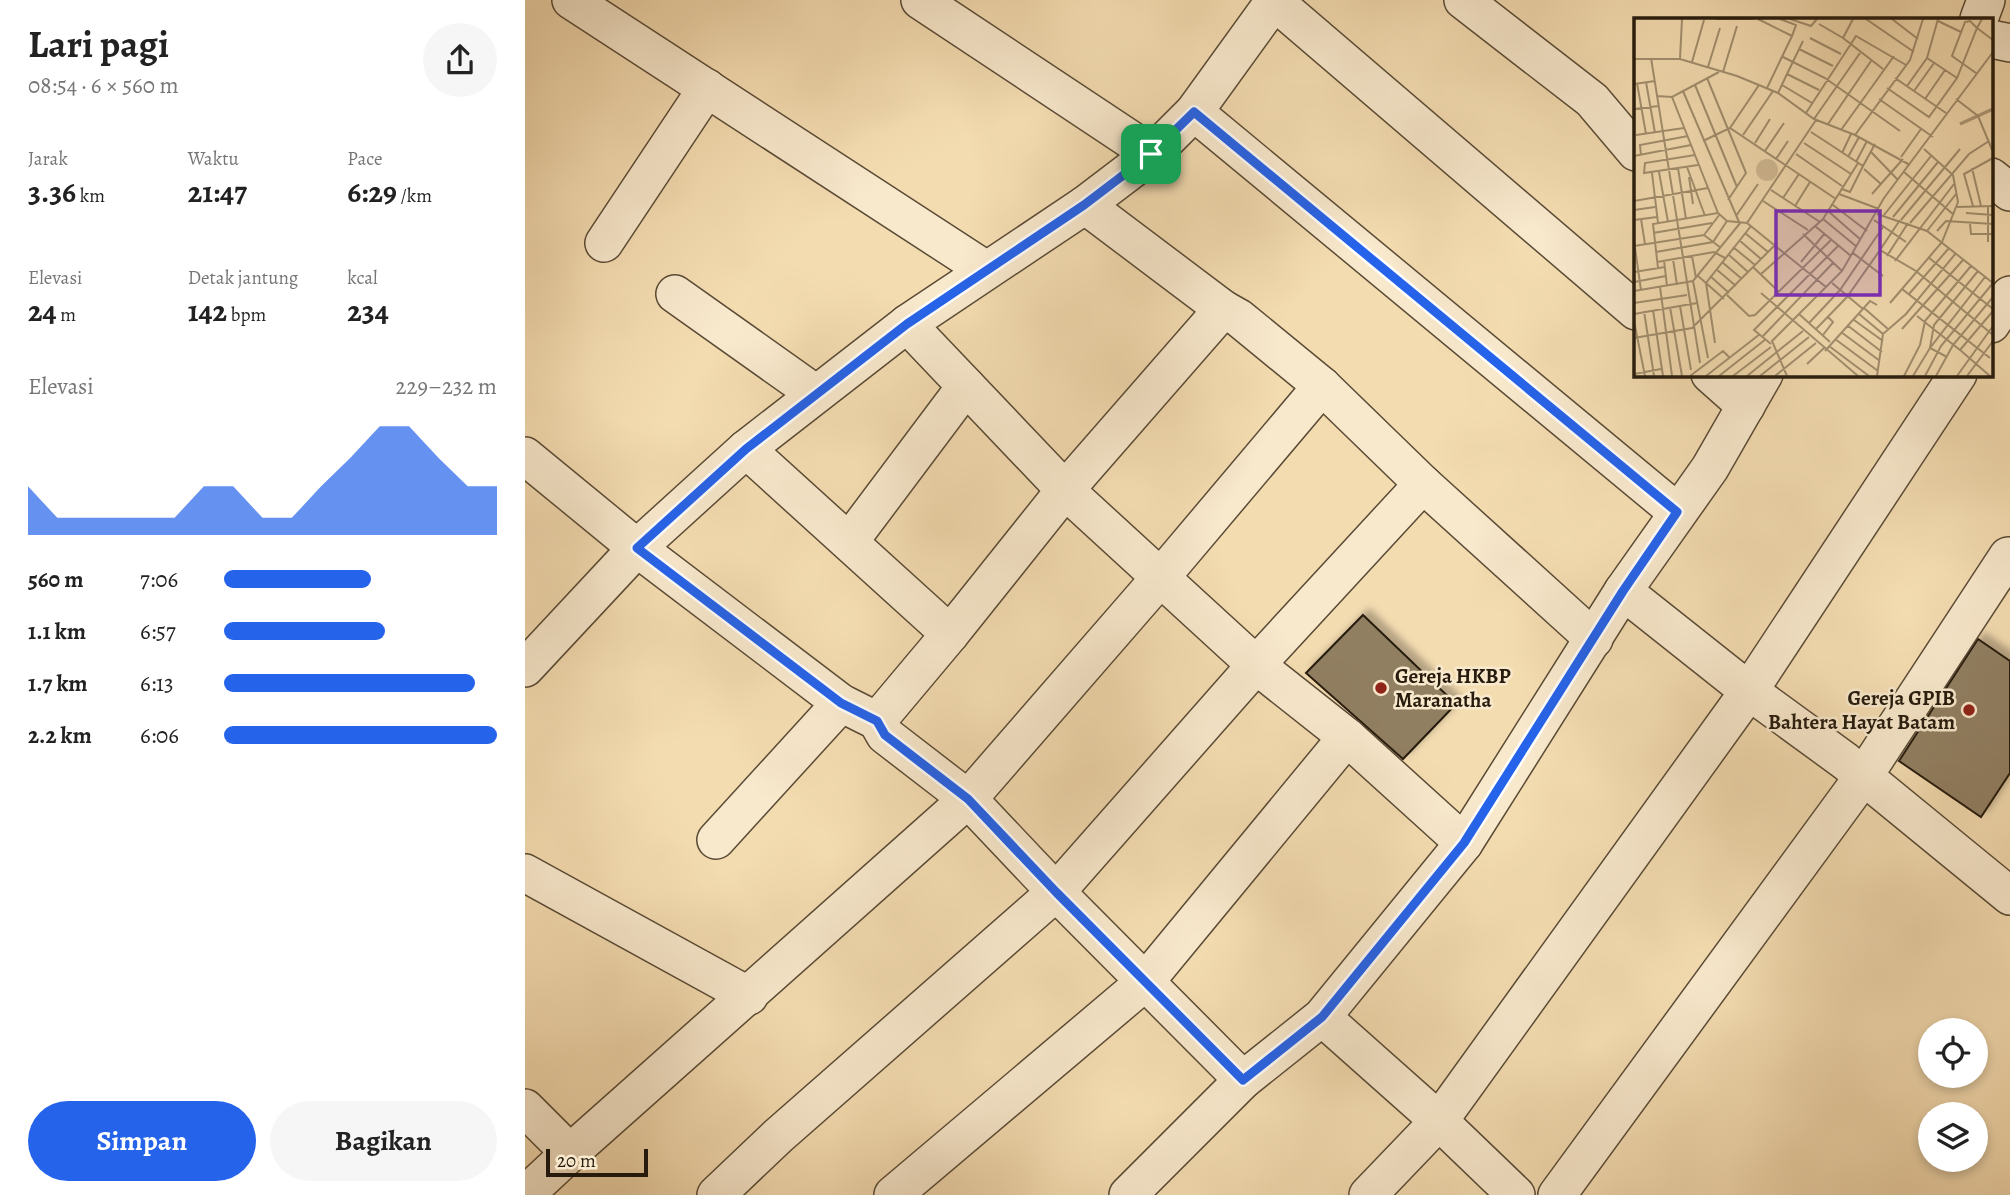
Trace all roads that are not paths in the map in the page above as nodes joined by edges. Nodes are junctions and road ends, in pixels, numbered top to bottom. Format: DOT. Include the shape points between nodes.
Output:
graph roads {
  1 [pos="571,0"];
  2 [pos="919,0"];
  3 [pos="1463,0"];
  4 [pos="1986,0"];
  5 [pos="1275,1"];
  6 [pos="1979,18"];
  7 [pos="707,88"];
  8 [pos="1194,112"];
  9 [pos="1634,150"];
  10 [pos="1151,154"];
  11 [pos="1993,179"];
  12 [pos="2010,192"];
  13 [pos="1084,205"];
  14 [pos="604,243"];
  15 [pos="986,270"];
  16 [pos="675,294"];
  17 [pos="2010,295"];
  18 [pos="1223,309"];
  19 [pos="1634,309"];
  20 [pos="1993,321"];
  21 [pos="907,324"];
  22 [pos="1712,376"];
  23 [pos="1763,376"];
  24 [pos="1957,376"];
  25 [pos="966,386"];
  26 [pos="1322,386"];
  27 [pos="816,394"];
  28 [pos="1746,406"];
  29 [pos="746,449"];
  30 [pos="527,460"];
  31 [pos="1423,484"];
  32 [pos="1065,490"];
  33 [pos="1677,512"];
  34 [pos="849,542"];
  35 [pos="637,548"];
  36 [pos="2009,555"];
  37 [pos="1160,578"];
  38 [pos="1623,591"];
  39 [pos="950,634"];
  40 [pos="1594,639"];
  41 [pos="1256,665"];
  42 [pos="525,668"];
  43 [pos="1749,691"];
  44 [pos="841,703"];
  45 [pos="877,721"];
  46 [pos="1347,737"];
  47 [pos="1863,776"];
  48 [pos="968,799"];
  49 [pos="716,840"];
  50 [pos="1464,843"];
  51 [pos="525,873"];
  52 [pos="1056,892"];
  53 [pos="2010,896"];
  54 [pos="1145,982"];
  55 [pos="749,996"];
  56 [pos="1322,1017"];
  57 [pos="1243,1080"];
  58 [pos="525,1108"];
  59 [pos="1439,1121"];
  60 [pos="570,1153"];
  61 [pos="525,1195"];
  62 [pos="716,1195"];
  63 [pos="893,1195"];
  64 [pos="1128,1195"];
  65 [pos="1368,1195"];
  66 [pos="1516,1195"];
  67 [pos="1557,1195"];
  1 -- 7 [label="street"];
  2 -- 10 [label="street"];
  3 -- 9 [label="street" via="1592,100"];
  4 -- 6 [label="street"];
  5 -- 8 [label="street"];
  5 -- 19 [label="street"];
  7 -- 14 [label="street"];
  7 -- 15 [label="street"];
  8 -- 10 [label="street"];
  8 -- 33 [label="street"];
  10 -- 13 [label="street"];
  11 -- 12 [label="street"];
  13 -- 15 [label="street"];
  13 -- 18 [label="street"];
  15 -- 21 [label="street"];
  16 -- 27 [label="street"];
  17 -- 20 [label="street"];
  18 -- 26 [label="street"];
  18 -- 32 [label="street"];
  21 -- 25 [label="street"];
  21 -- 27 [label="street"];
  22 -- 28 [label="street"];
  23 -- 28 [label="street"];
  24 -- 43 [label="street"];
  25 -- 32 [label="street"];
  25 -- 34 [label="street"];
  26 -- 31 [label="street"];
  26 -- 37 [label="street"];
  27 -- 29 [label="street"];
  28 -- 33 [label="street" via="1710,468"];
  29 -- 34 [label="street"];
  29 -- 35 [label="street"];
  30 -- 35 [label="street"];
  31 -- 40 [label="street"];
  31 -- 41 [label="street"];
  32 -- 37 [label="street"];
  32 -- 39 [label="street"];
  33 -- 38 [label="street"];
  34 -- 39 [label="street"];
  35 -- 42 [label="street"];
  35 -- 44 [label="street"];
  36 -- 47 [label="street"];
  37 -- 41 [label="street"];
  37 -- 48 [label="street"];
  38 -- 40 [label="street"];
  38 -- 43 [label="street"];
  39 -- 45 [label="street"];
  40 -- 50 [label="street"];
  41 -- 46 [label="street"];
  41 -- 52 [label="street"];
  43 -- 47 [label="street"];
  43 -- 59 [label="street"];
  44 -- 45 [label="street"];
  44 -- 49 [label="street"];
  45 -- 48 [label="street" via="885,735"];
  46 -- 50 [label="street"];
  46 -- 54 [label="street"];
  47 -- 53 [label="street"];
  47 -- 67 [label="street"];
  48 -- 52 [label="street"];
  48 -- 55 [label="street"];
  50 -- 56 [label="street"];
  51 -- 55 [label="street"];
  52 -- 54 [label="street"];
  52 -- 62 [label="street"];
  54 -- 57 [label="street"];
  54 -- 63 [label="street"];
  55 -- 60 [label="street"];
  56 -- 57 [label="street"];
  56 -- 59 [label="street"];
  57 -- 64 [label="street"];
  58 -- 60 [label="street"];
  59 -- 65 [label="street"];
  59 -- 66 [label="street"];
  60 -- 61 [label="street"];
}
